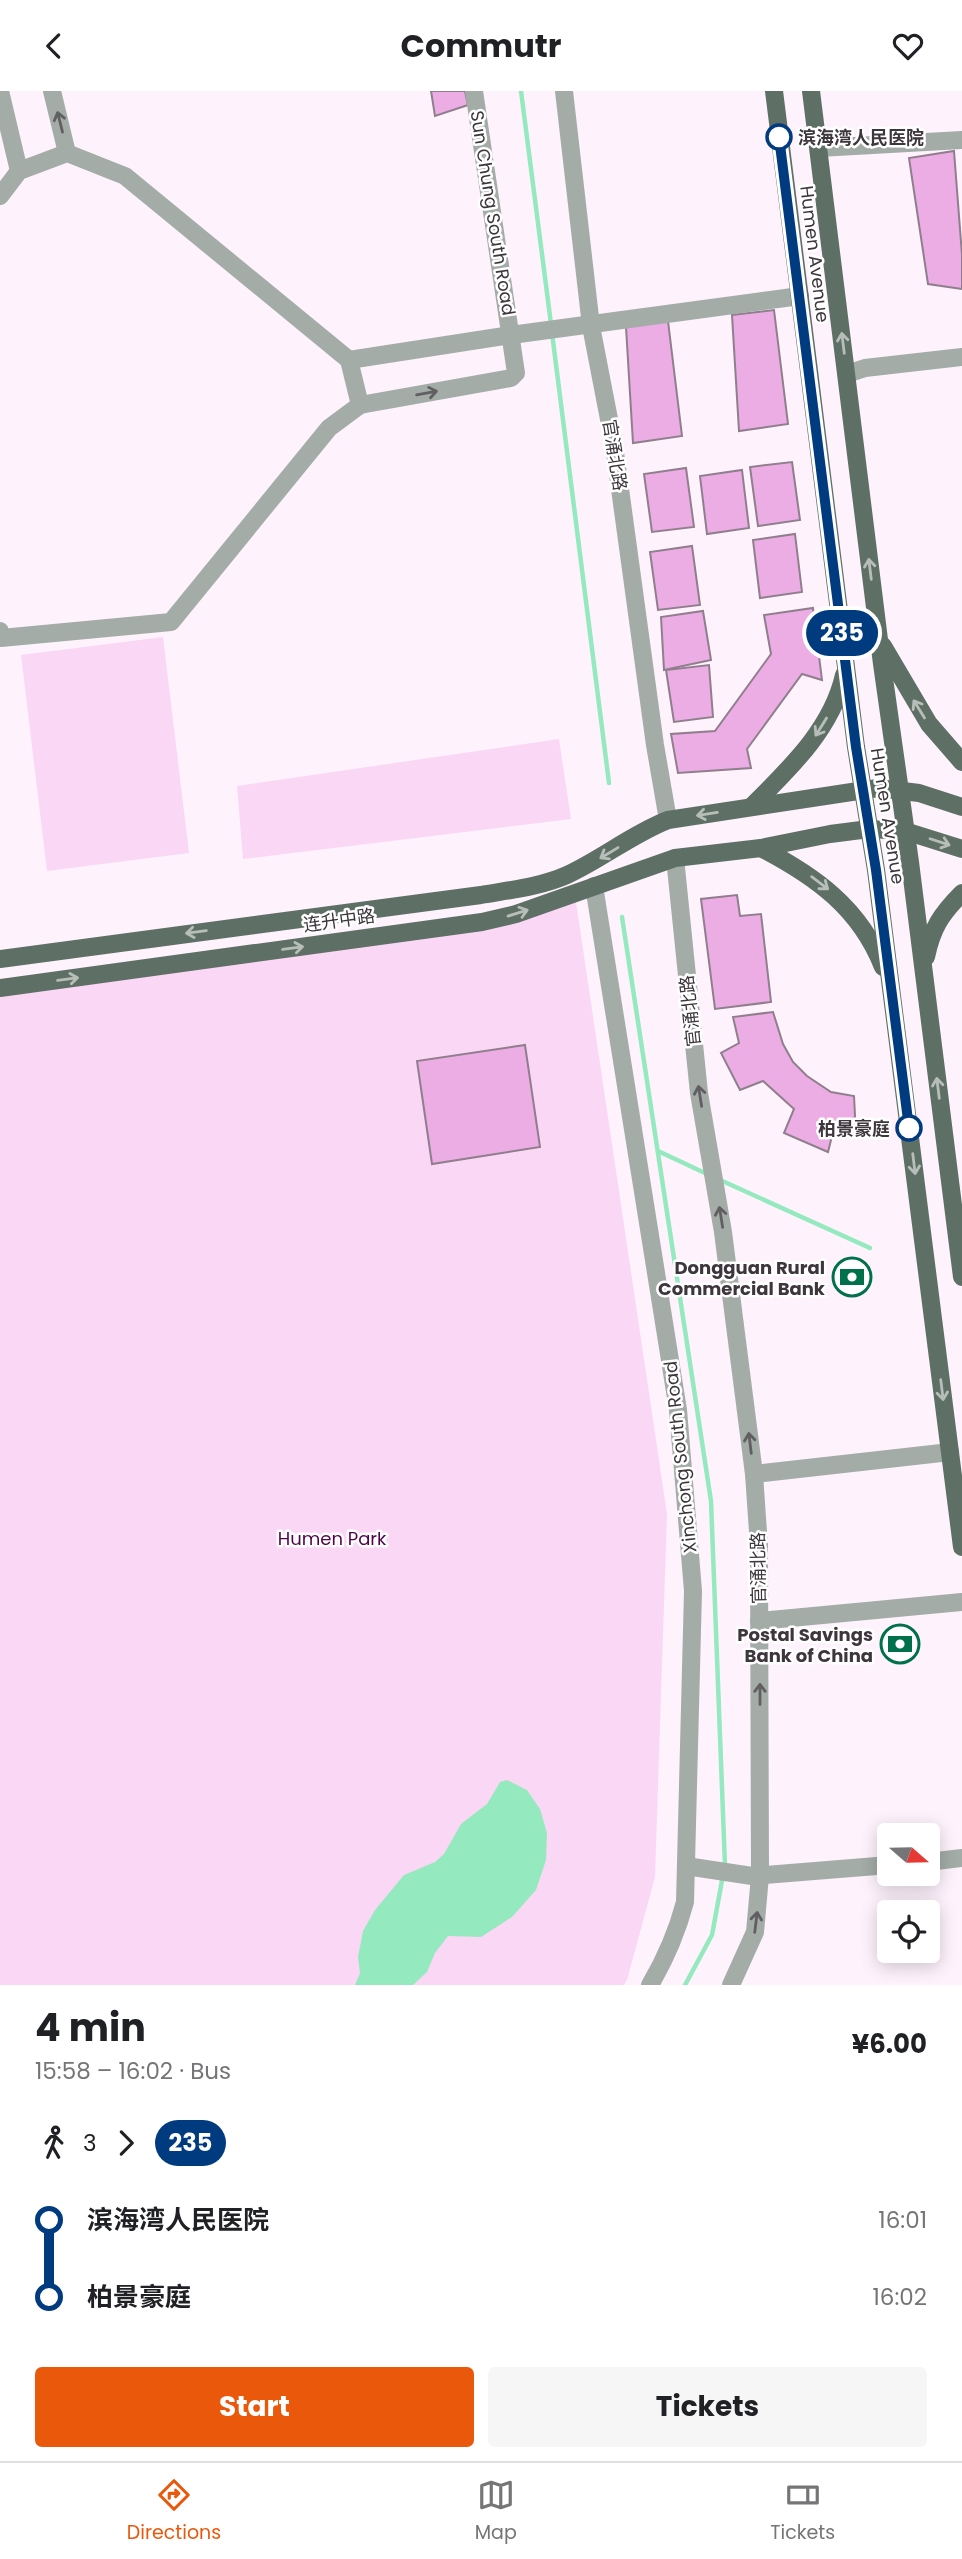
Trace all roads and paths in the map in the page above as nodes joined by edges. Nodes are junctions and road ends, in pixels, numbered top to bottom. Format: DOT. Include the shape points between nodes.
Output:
graph roads {
  1 [pos="0,91"];
  2 [pos="52,91"];
  3 [pos="474,91"];
  4 [pos="564,91"];
  5 [pos="774,91"];
  6 [pos="811,91"];
  7 [pos="962,139"];
  8 [pos="819,148"];
  9 [pos="67,153"];
  10 [pos="19,171"];
  11 [pos="0,196"];
  12 [pos="800,296"];
  13 [pos="584,327"];
  14 [pos="520,334"];
  15 [pos="962,357"];
  16 [pos="349,360"];
  17 [pos="847,374"];
  18 [pos="360,405"];
  19 [pos="0,631"];
  20 [pos="878,636"];
  21 [pos="846,664"];
  22 [pos="962,761"];
  23 [pos="863,789"];
  24 [pos="900,790"];
  25 [pos="751,807"];
  26 [pos="962,807"];
  27 [pos="668,820"];
  28 [pos="869,829"];
  29 [pos="905,831"];
  30 [pos="761,848"];
  31 [pos="962,849"];
  32 [pos="675,858"];
  33 [pos="594,886"];
  34 [pos="962,893"];
  35 [pos="0,959"];
  36 [pos="923,971"];
  37 [pos="891,986"];
  38 [pos="0,988"];
  39 [pos="962,1277"];
  40 [pos="950,1452"];
  41 [pos="754,1473"];
  42 [pos="962,1546"];
  43 [pos="962,1602"];
  44 [pos="760,1621"];
  45 [pos="962,1858"];
  46 [pos="940,1861"];
  47 [pos="877,1866"];
  48 [pos="693,1867"];
  49 [pos="751,1875"];
  50 [pos="650,1985"];
  51 [pos="732,1985"];
  1 -- 10 [label="street"];
  9 -- 2 [label="street, one-way"];
  3 -- 14 [label="street, Sun Chung South Road"];
  4 -- 13 [label="street, 官涌北路"];
  5 -- 12 [label="main road, Humen Avenue"];
  6 -- 8 [label="main road, Humen Avenue"];
  7 -- 8 [label="street"];
  17 -- 8 [label="main road, Humen Avenue, one-way"];
  9 -- 10 [label="street"];
  9 -- 16 [label="street" via="125,176"];
  10 -- 11 [label="street"];
  12 -- 13 [label="street"];
  12 -- 21 [label="main road, Humen Avenue"];
  13 -- 14 [label="street"];
  13 -- 27 [label="street, 官涌北路" via="614,445"];
  14 -- 16 [label="street"];
  18 -- 14 [label="street, Sun Chung South Road, one-way" via="511,378 516,373"];
  15 -- 17 [label="street"];
  16 -- 18 [label="street"];
  20 -- 17 [label="main road, Humen Avenue, one-way"];
  18 -- 19 [label="street" via="329,428 172,622 1,638"];
  22 -- 20 [label="main road, one-way" via="929,724"];
  20 -- 24 [label="main road, Humen Avenue"];
  21 -- 23 [label="main road, Humen Avenue"];
  21 -- 25 [label="main road, one-way" via="839,696 820,731"];
  23 -- 24 [label="main road, 连升中路"];
  23 -- 25 [label="main road, 连升中路"];
  23 -- 28 [label="main road, Humen Avenue"];
  24 -- 26 [label="main road, 连升中路"];
  24 -- 29 [label="main road, Humen Avenue"];
  25 -- 27 [label="main road, 连升中路, one-way"];
  27 -- 35 [label="main road, 连升中路, one-way" via="565,876 540,884"];
  28 -- 29 [label="main road, 连升中路"];
  28 -- 30 [label="main road, 连升中路"];
  28 -- 37 [label="main road, Humen Avenue"];
  29 -- 31 [label="main road, 连升中路, one-way"];
  29 -- 36 [label="main road, Humen Avenue"];
  30 -- 32 [label="main road, 连升中路"];
  30 -- 37 [label="main road, one-way" via="800,868 830,891 876,950"];
  32 -- 33 [label="main road, 连升中路"];
  41 -- 32 [label="street, 官涌北路, one-way" via="699,1093"];
  38 -- 33 [label="main road, 连升中路, one-way" via="482,922"];
  33 -- 48 [label="street, Xinchong South Road" via="678,1410 694,1591"];
  34 -- 36 [label="main road" via="931,933"];
  39 -- 36 [label="main road, Humen Avenue, one-way"];
  37 -- 40 [label="main road, Humen Avenue, one-way"];
  40 -- 41 [label="street"];
  40 -- 42 [label="main road, Humen Avenue"];
  41 -- 44 [label="street, 官涌北路"];
  43 -- 44 [label="street"];
  49 -- 44 [label="street, 官涌北路, one-way"];
  45 -- 46 [label="street"];
  47 -- 49 [label="street"];
  48 -- 49 [label="street"];
  48 -- 50 [label="street, Xinchong South Road" via="677,1931"];
  51 -- 49 [label="street, 官涌北路, one-way" via="755,1932"];
}
